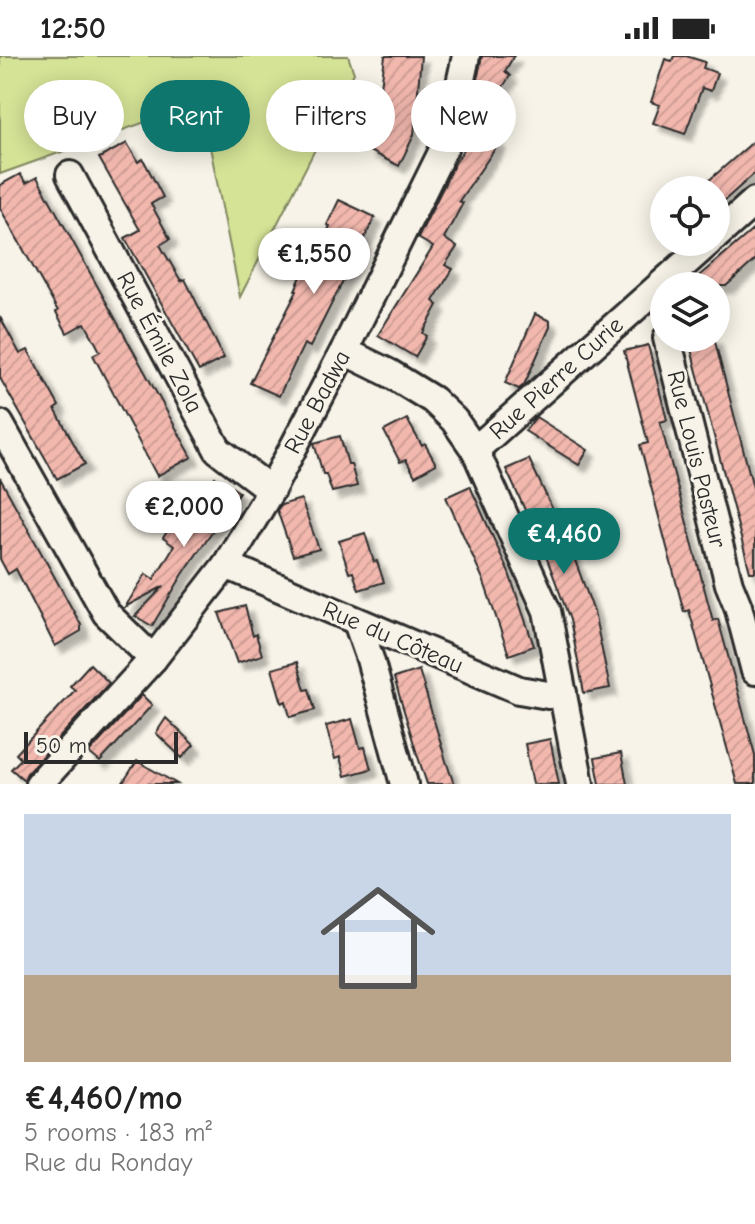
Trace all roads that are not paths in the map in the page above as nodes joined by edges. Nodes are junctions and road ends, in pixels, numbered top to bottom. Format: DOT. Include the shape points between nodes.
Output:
graph roads {
  1 [pos="466,56"];
  2 [pos="70,175"];
  3 [pos="755,201"];
  4 [pos="730,223"];
  5 [pos="693,256"];
  6 [pos="646,298"];
  7 [pos="650,305"];
  8 [pos="344,351"];
  9 [pos="670,352"];
  10 [pos="0,424"];
  11 [pos="475,450"];
  12 [pos="271,490"];
  13 [pos="226,565"];
  14 [pos="357,622"];
  15 [pos="153,659"];
  16 [pos="755,671"];
  17 [pos="563,693"];
  18 [pos="39,784"];
  19 [pos="404,784"];
  20 [pos="580,784"];
  1 -- 8 [label="street, Rue Badwa" via="448,140"];
  2 -- 12 [label="street, Rue Émile Zola" via="218,450"];
  3 -- 4 [label="street"];
  5 -- 6 [label="street, Rue Pierre Curie"];
  6 -- 7 [label="street"];
  6 -- 11 [label="street, Rue Pierre Curie"];
  8 -- 11 [label="street" via="433,400"];
  8 -- 12 [label="street, Rue Badwa"];
  9 -- 16 [label="street, Rue Louis Pasteur"];
  10 -- 15 [label="street" via="106,613"];
  11 -- 17 [label="street" via="544,600"];
  12 -- 13 [label="street, Rue Badwa"];
  13 -- 14 [label="street, Rue du Côteau"];
  13 -- 15 [label="street, Rue Badwa"];
  14 -- 17 [label="street, Rue du Côteau" via="519,690"];
  14 -- 19 [label="street"];
  15 -- 18 [label="street, Rue Badwa"];
  17 -- 20 [label="street"];
}
